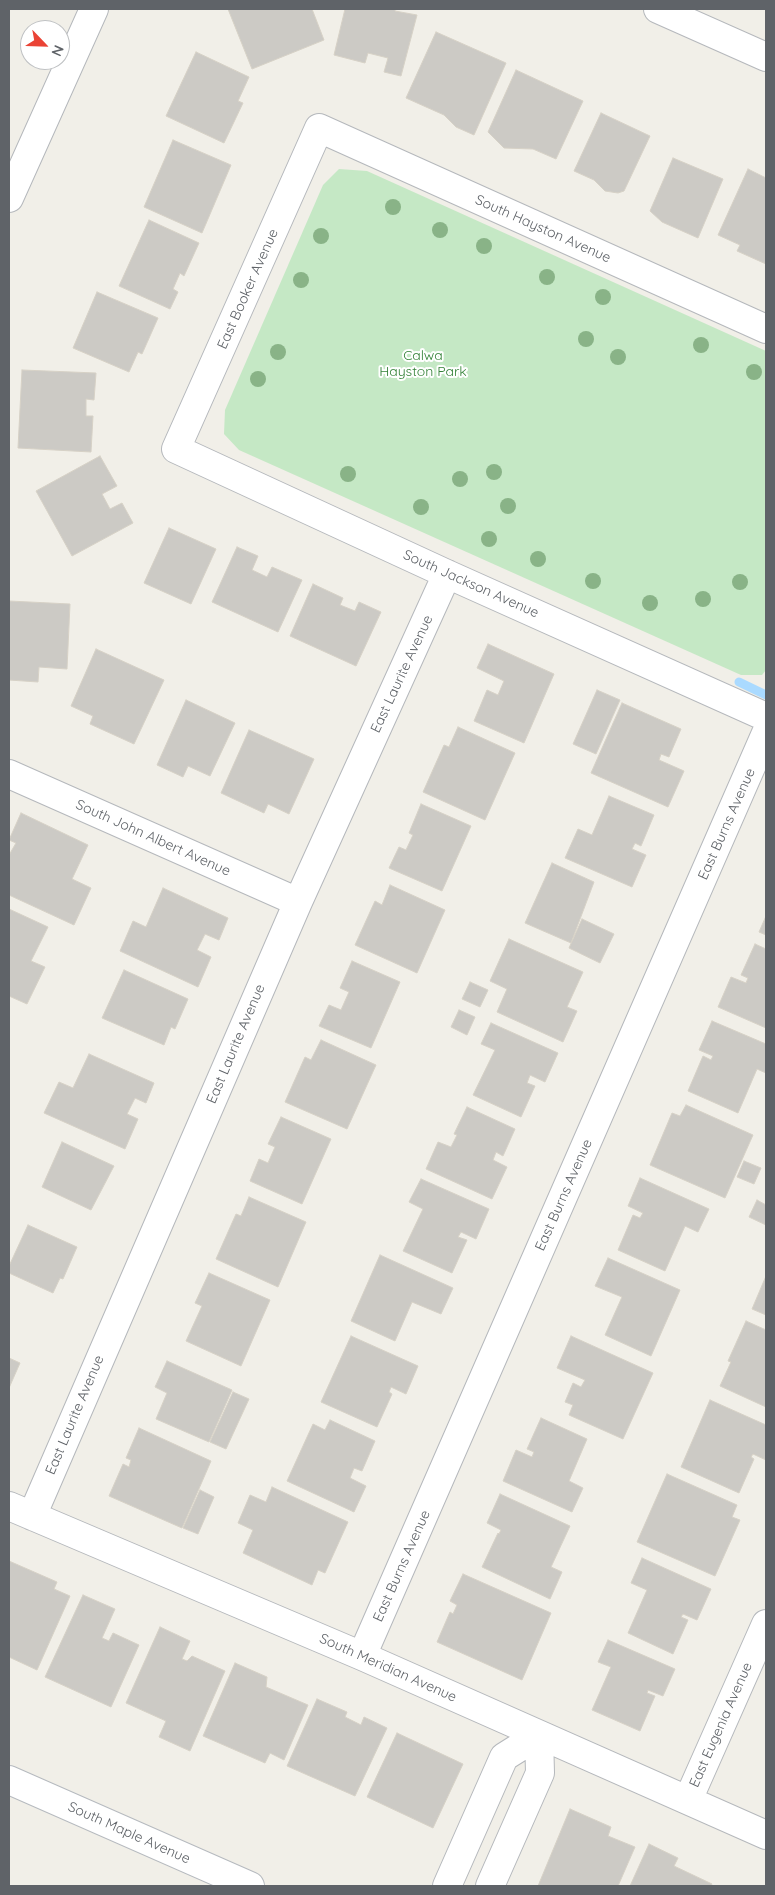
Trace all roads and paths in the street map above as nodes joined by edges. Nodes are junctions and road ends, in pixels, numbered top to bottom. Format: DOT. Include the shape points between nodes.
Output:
graph roads {
  1 [pos="94,9"];
  2 [pos="658,9"];
  3 [pos="766,57"];
  4 [pos="319,128"];
  5 [pos="9,198"];
  6 [pos="766,329"];
  7 [pos="176,449"];
  8 [pos="448,574"];
  9 [pos="766,717"];
  10 [pos="766,733"];
  11 [pos="9,774"];
  12 [pos="298,902"];
  13 [pos="20,1511"];
  14 [pos="766,1624"];
  15 [pos="362,1656"];
  16 [pos="539,1735"];
  17 [pos="9,1780"];
  18 [pos="688,1800"];
  19 [pos="766,1835"];
  20 [pos="250,1886"];
  21 [pos="447,1886"];
  22 [pos="490,1886"];
  1 -- 5 [label="street"];
  2 -- 3 [label="street"];
  4 -- 6 [label="street, South Hayston Avenue"];
  4 -- 7 [label="street, East Booker Avenue"];
  7 -- 8 [label="street, South Jackson Avenue"];
  8 -- 9 [label="street, South Jackson Avenue"];
  8 -- 12 [label="street, East Laurite Avenue"];
  10 -- 15 [label="street, East Burns Avenue"];
  11 -- 12 [label="street, South John Albert Avenue"];
  12 -- 13 [label="street, East Laurite Avenue"];
  13 -- 15 [label="street, South Meridian Avenue"];
  14 -- 18 [label="street, East Eugenia Avenue"];
  15 -- 16 [label="street, South Meridian Avenue"];
  16 -- 18 [label="street, South Meridian Avenue"];
  16 -- 21 [label="street" via="504,1756"];
  16 -- 22 [label="street" via="540,1773"];
  17 -- 20 [label="street, South Maple Avenue"];
  18 -- 19 [label="street, South Meridian Avenue"];
}
